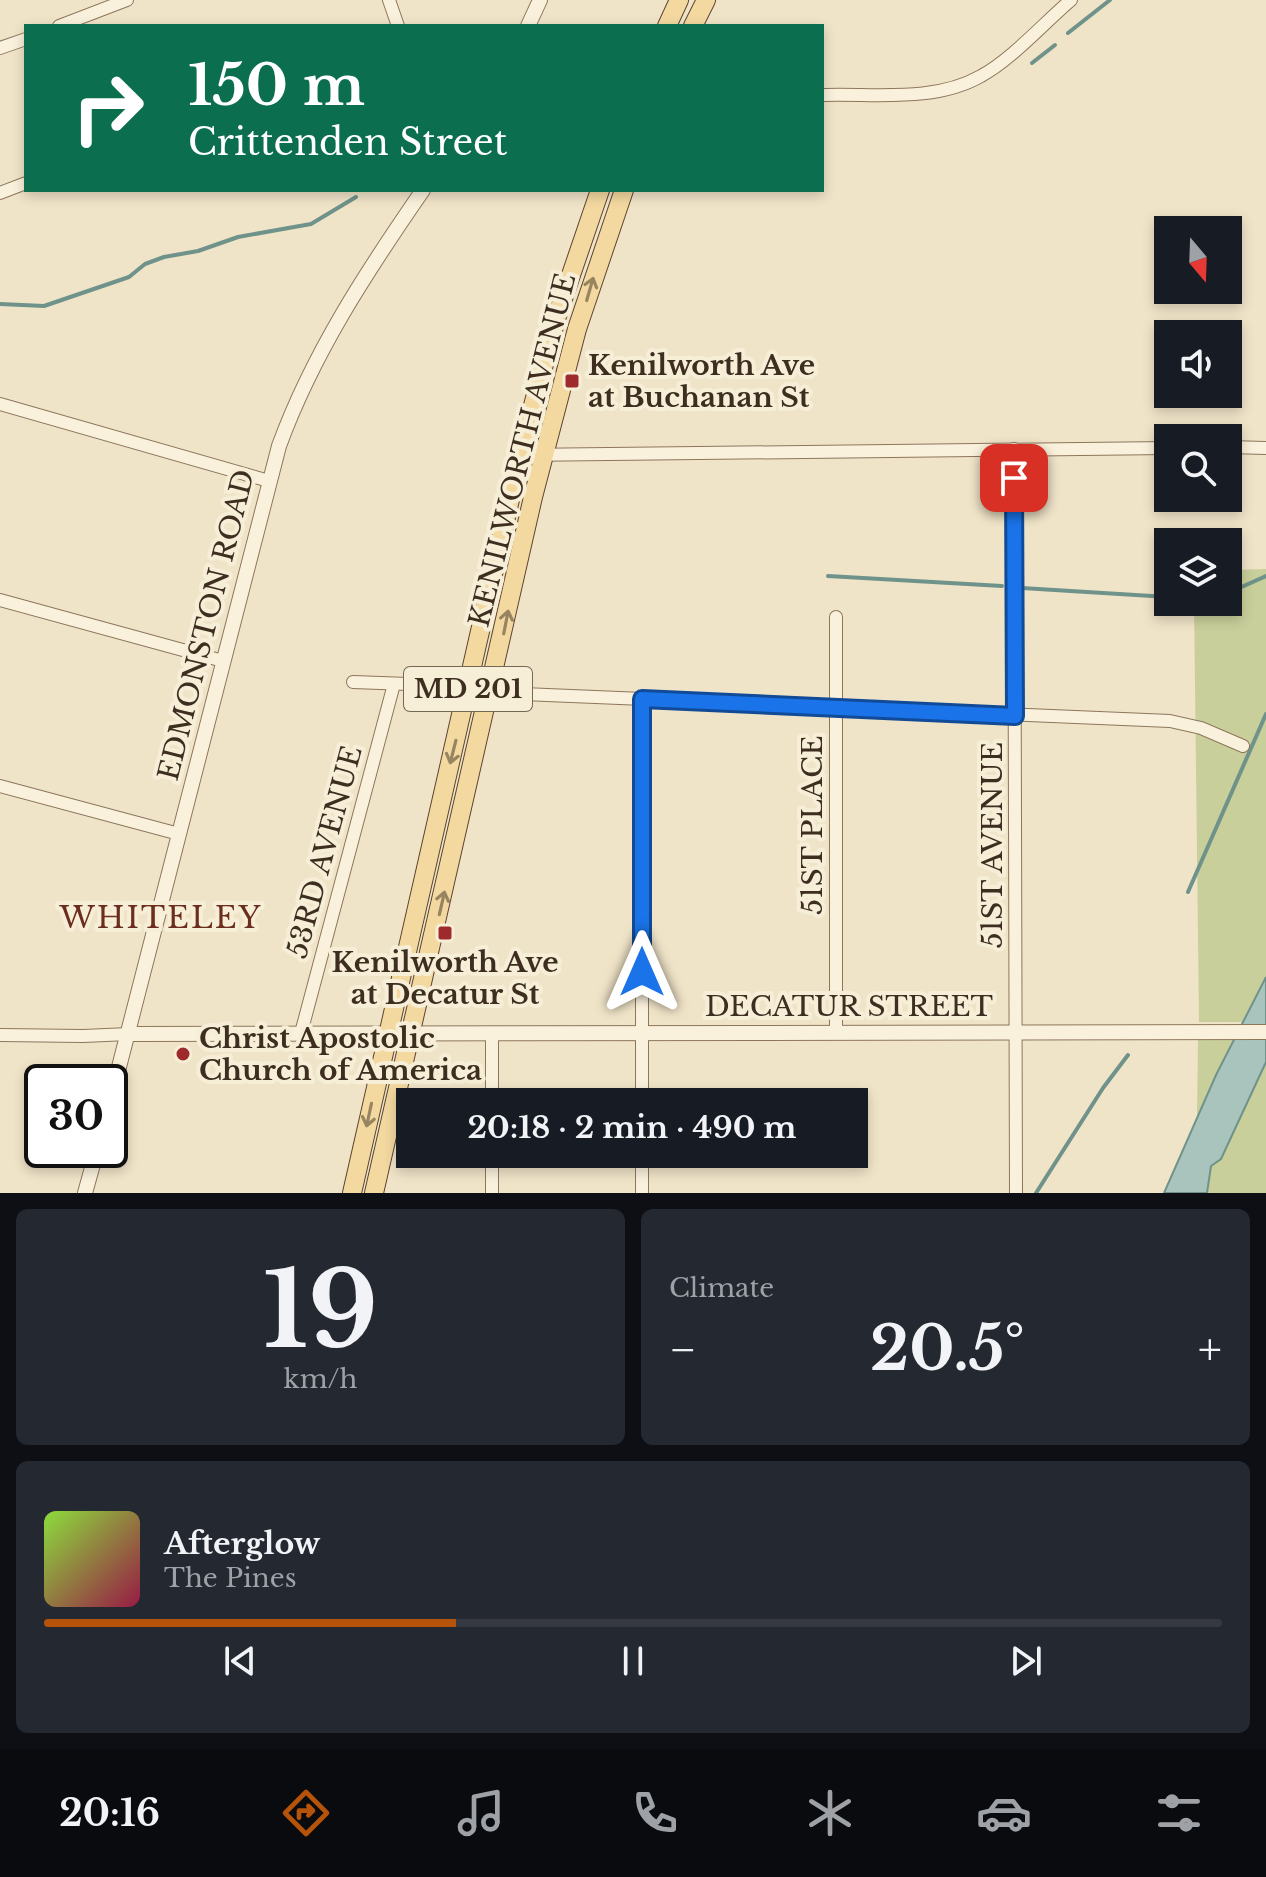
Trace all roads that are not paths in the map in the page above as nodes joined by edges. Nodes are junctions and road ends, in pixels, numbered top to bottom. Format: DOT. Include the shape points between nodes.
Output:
graph roads {
  1 [pos="127,0"];
  2 [pos="389,0"];
  3 [pos="540,0"];
  4 [pos="679,0"];
  5 [pos="706,0"];
  6 [pos="1071,0"];
  7 [pos="64,24"];
  8 [pos="397,24"];
  9 [pos="529,24"];
  10 [pos="668,24"];
  11 [pos="694,24"];
  12 [pos="24,40"];
  13 [pos="0,48"];
  14 [pos="824,95"];
  15 [pos="24,184"];
  16 [pos="422,192"];
  17 [pos="599,192"];
  18 [pos="623,192"];
  19 [pos="0,193"];
  20 [pos="0,404"];
  21 [pos="1242,447"];
  22 [pos="1154,448"];
  23 [pos="1266,448"];
  24 [pos="1014,449"];
  25 [pos="520,455"];
  26 [pos="544,455"];
  27 [pos="269,481"];
  28 [pos="0,600"];
  29 [pos="836,617"];
  30 [pos="223,661"];
  31 [pos="353,682"];
  32 [pos="394,684"];
  33 [pos="469,686"];
  34 [pos="491,687"];
  35 [pos="523,694"];
  36 [pos="642,699"];
  37 [pos="836,708"];
  38 [pos="1015,716"];
  39 [pos="1243,746"];
  40 [pos="0,786"];
  41 [pos="179,834"];
  42 [pos="836,1032"];
  43 [pos="1016,1032"];
  44 [pos="1266,1032"];
  45 [pos="301,1033"];
  46 [pos="388,1033"];
  47 [pos="412,1033"];
  48 [pos="492,1033"];
  49 [pos="642,1033"];
  50 [pos="129,1034"];
  51 [pos="0,1035"];
  52 [pos="121,1064"];
  53 [pos="492,1088"];
  54 [pos="642,1088"];
  55 [pos="92,1168"];
  56 [pos="492,1168"];
  57 [pos="642,1168"];
  58 [pos="85,1193"];
  59 [pos="352,1193"];
  60 [pos="374,1193"];
  61 [pos="492,1193"];
  62 [pos="642,1193"];
  63 [pos="1016,1193"];
  1 -- 7 [label="street"];
  2 -- 8 [label="street"];
  3 -- 9 [label="street"];
  4 -- 10 [label="main road"];
  5 -- 11 [label="main road"];
  6 -- 14 [label="street" via="973,80 916,94"];
  12 -- 13 [label="street"];
  15 -- 19 [label="street"];
  16 -- 27 [label="street, EDMONSTON ROAD" via="326,339 291,414"];
  17 -- 25 [label="main road, KENILWORTH AVENUE / MD 201" via="556,319"];
  26 -- 18 [label="main road, KENILWORTH AVENUE / MD 201, one-way" via="577,329"];
  20 -- 27 [label="street"];
  21 -- 23 [label="street"];
  22 -- 24 [label="street"];
  24 -- 26 [label="street"];
  24 -- 38 [label="street, 51ST AVENUE"];
  25 -- 26 [label="street"];
  25 -- 33 [label="main road, KENILWORTH AVENUE / MD 201"];
  34 -- 26 [label="main road, KENILWORTH AVENUE / MD 201, one-way"];
  27 -- 30 [label="street, EDMONSTON ROAD"];
  28 -- 30 [label="street"];
  29 -- 37 [label="street, 51ST PLACE"];
  30 -- 41 [label="street, EDMONSTON ROAD"];
  31 -- 32 [label="street"];
  32 -- 33 [label="street"];
  32 -- 45 [label="street, 53RD AVENUE"];
  33 -- 34 [label="street"];
  33 -- 46 [label="main road, KENILWORTH AVENUE / MD 201, one-way"];
  47 -- 34 [label="main road, KENILWORTH AVENUE / MD 201, one-way"];
  35 -- 36 [label="street"];
  36 -- 37 [label="street"];
  36 -- 49 [label="street"];
  37 -- 38 [label="street"];
  37 -- 42 [label="street, 51ST PLACE"];
  38 -- 39 [label="street" via="1170,721"];
  38 -- 43 [label="street, 51ST AVENUE"];
  40 -- 41 [label="street"];
  41 -- 50 [label="street, EDMONSTON ROAD"];
  42 -- 43 [label="street, DECATUR STREET"];
  42 -- 49 [label="street, DECATUR STREET"];
  43 -- 44 [label="street, DECATUR STREET"];
  43 -- 63 [label="street, 51ST AVENUE"];
  45 -- 46 [label="street, DECATUR STREET"];
  45 -- 50 [label="street, DECATUR STREET"];
  46 -- 47 [label="street, DECATUR STREET"];
  46 -- 59 [label="main road, KENILWORTH AVENUE / MD 201, one-way"];
  47 -- 48 [label="street, DECATUR STREET"];
  47 -- 60 [label="main road, KENILWORTH AVENUE / MD 201"];
  48 -- 49 [label="street, DECATUR STREET"];
  48 -- 53 [label="street"];
  49 -- 54 [label="street"];
  50 -- 51 [label="street, DECATUR STREET"];
  50 -- 52 [label="street, EDMONSTON ROAD"];
  55 -- 58 [label="street"];
  56 -- 61 [label="street"];
  57 -- 62 [label="street"];
}
